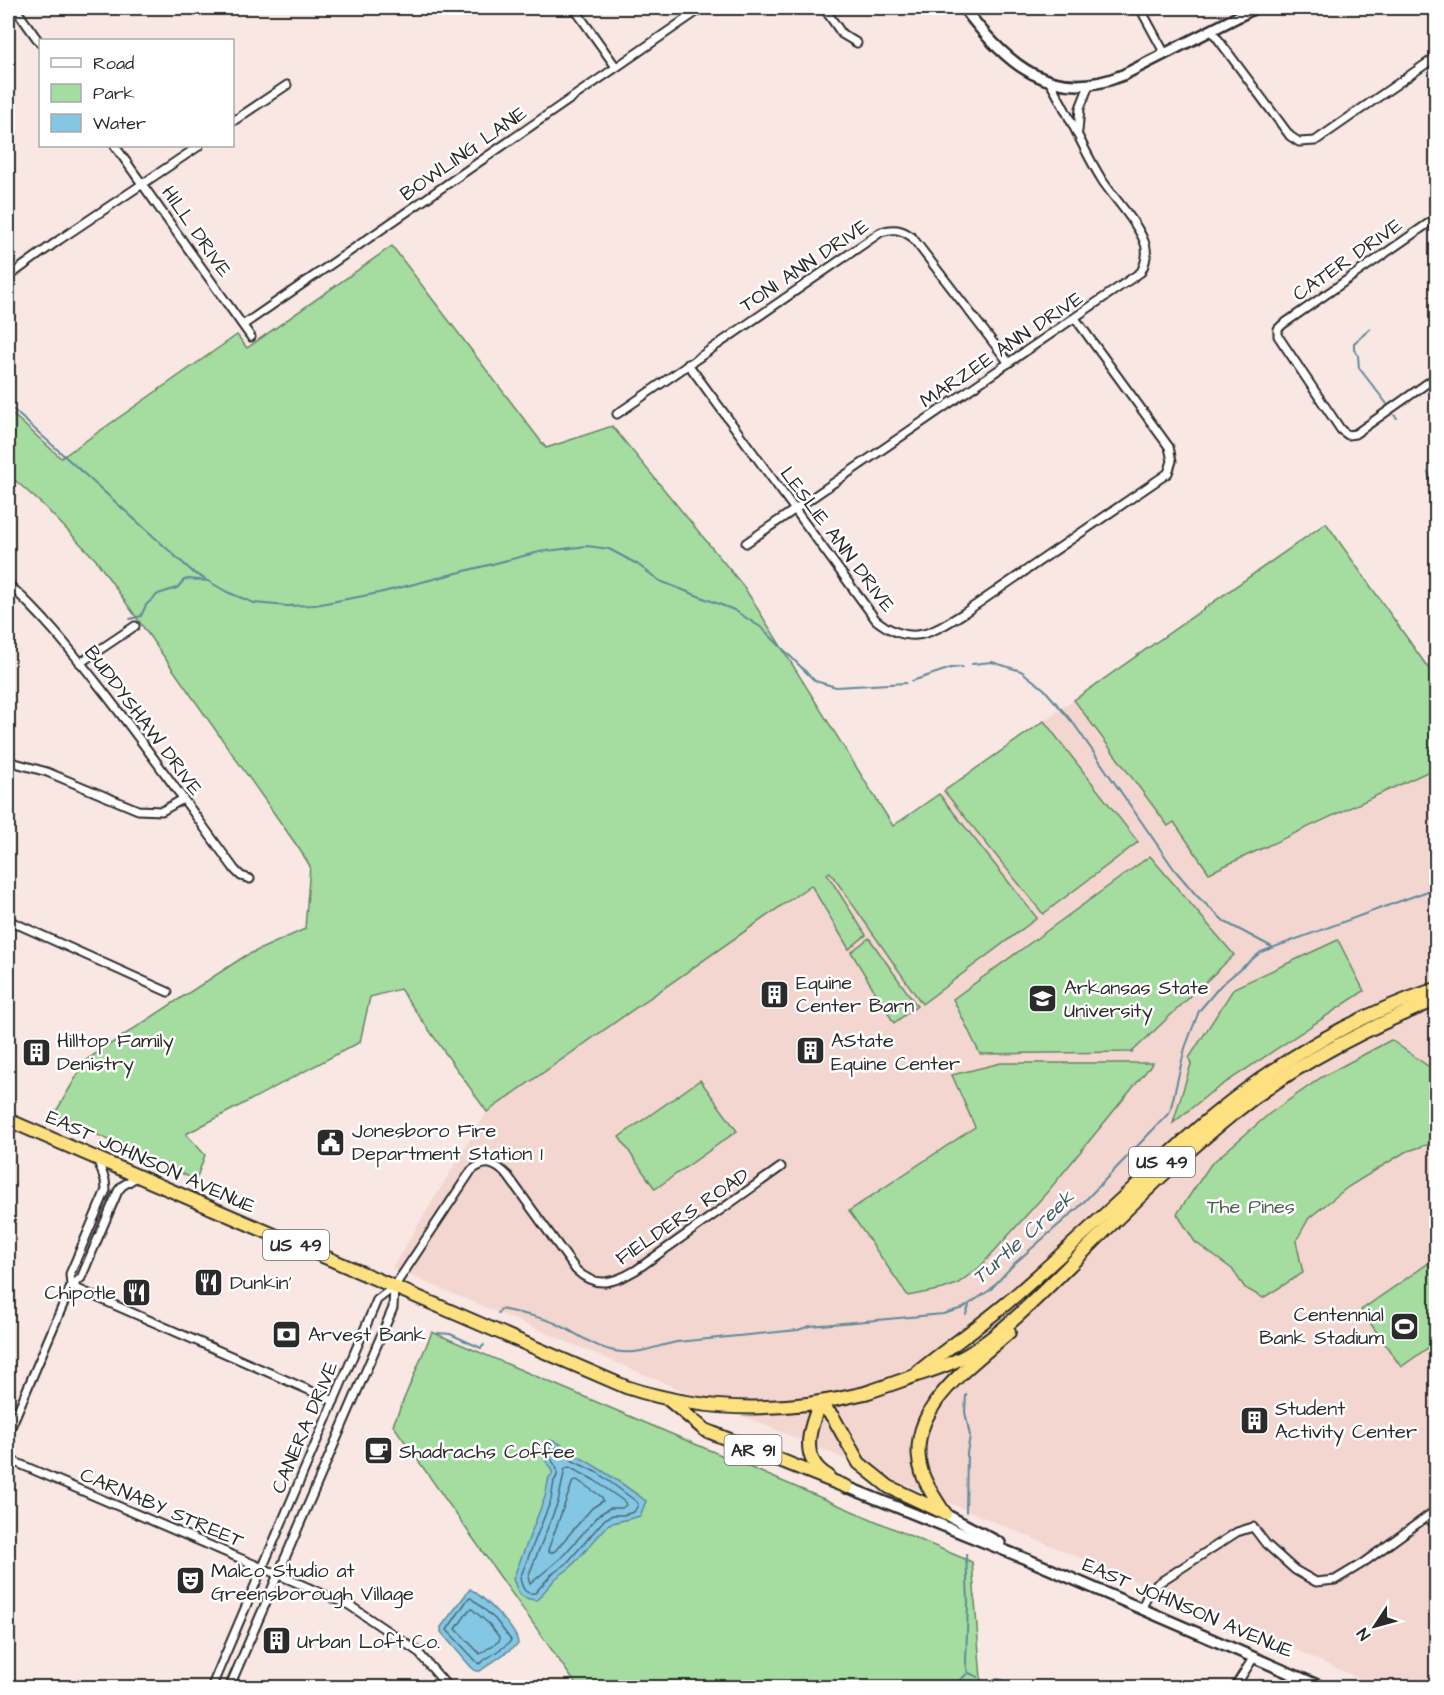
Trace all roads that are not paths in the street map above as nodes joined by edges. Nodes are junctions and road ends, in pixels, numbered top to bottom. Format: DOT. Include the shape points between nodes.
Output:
graph roads {
  1 [pos="15,8"];
  2 [pos="574,8"];
  3 [pos="702,8"];
  4 [pos="824,8"];
  5 [pos="964,8"];
  6 [pos="1140,8"];
  7 [pos="1256,8"];
  8 [pos="1212,32"];
  9 [pos="39,42"];
  10 [pos="857,43"];
  11 [pos="1165,54"];
  12 [pos="1437,57"];
  13 [pos="616,67"];
  14 [pos="1049,81"];
  15 [pos="287,85"];
  16 [pos="1089,85"];
  17 [pos="234,121"];
  18 [pos="1077,132"];
  19 [pos="116,147"];
  20 [pos="198,147"];
  21 [pos="143,184"];
  22 [pos="1437,218"];
  23 [pos="8,277"];
  24 [pos="1075,318"];
  25 [pos="243,325"];
  26 [pos="251,337"];
  27 [pos="1009,363"];
  28 [pos="688,364"];
  29 [pos="1437,377"];
  30 [pos="617,414"];
  31 [pos="794,510"];
  32 [pos="746,543"];
  33 [pos="8,584"];
  34 [pos="135,626"];
  35 [pos="80,663"];
  36 [pos="8,749"];
  37 [pos="8,760"];
  38 [pos="183,799"];
  39 [pos="250,879"];
  40 [pos="8,920"];
  41 [pos="1437,988"];
  42 [pos="168,992"];
  43 [pos="1437,1000"];
  44 [pos="8,1120"];
  45 [pos="97,1158"];
  46 [pos="781,1167"];
  47 [pos="138,1176"];
  48 [pos="70,1286"];
  49 [pos="394,1287"];
  50 [pos="1028,1306"];
  51 [pos="914,1376"];
  52 [pos="668,1399"];
  53 [pos="334,1401"];
  54 [pos="820,1403"];
  55 [pos="8,1434"];
  56 [pos="8,1459"];
  57 [pos="847,1487"];
  58 [pos="1437,1510"];
  59 [pos="945,1514"];
  60 [pos="1428,1516"];
  61 [pos="1437,1528"];
  62 [pos="1036,1563"];
  63 [pos="262,1567"];
  64 [pos="277,1574"];
  65 [pos="1142,1608"];
  66 [pos="1254,1657"];
  67 [pos="211,1688"];
  68 [pos="229,1688"];
  69 [pos="449,1688"];
  70 [pos="1234,1688"];
  71 [pos="1324,1688"];
  1 -- 9 [label="street"];
  2 -- 13 [label="street"];
  3 -- 13 [label="street, BOWLING LANE"];
  4 -- 10 [label="street" via="842,34"];
  5 -- 14 [label="main road" via="1009,58"];
  6 -- 11 [label="street"];
  7 -- 8 [label="main road"];
  8 -- 11 [label="main road"];
  8 -- 12 [label="street" via="1290,136 1299,142 1315,141"];
  11 -- 16 [label="main road" via="1112,79"];
  13 -- 25 [label="street, BOWLING LANE"];
  14 -- 16 [label="main road" via="1066,86"];
  14 -- 18 [label="street, MARZEE ANN DRIVE"];
  15 -- 17 [label="street"];
  16 -- 18 [label="street" via="1080,108"];
  18 -- 24 [label="street, MARZEE ANN DRIVE" via="1101,179 1139,231 1147,252 1139,275"];
  19 -- 21 [label="street, HILL DRIVE"];
  20 -- 21 [label="street"];
  21 -- 23 [label="street"];
  21 -- 25 [label="street, HILL DRIVE"];
  22 -- 29 [label="street, CATER DRIVE" via="1278,329 1278,338 1348,435"];
  24 -- 27 [label="street, MARZEE ANN DRIVE"];
  24 -- 31 [label="street, LESLIE ANN DRIVE" via="1169,447 1172,461 1167,475 926,634 889,631 876,620"];
  25 -- 26 [label="street, HILL DRIVE"];
  27 -- 28 [label="street, TONI ANN DRIVE" via="912,237 896,229 881,232"];
  27 -- 31 [label="street, MARZEE ANN DRIVE"];
  28 -- 30 [label="street, TONI ANN DRIVE"];
  28 -- 31 [label="street, LESLIE ANN DRIVE"];
  31 -- 32 [label="street, MARZEE ANN DRIVE"];
  33 -- 35 [label="street, BUDDYSHAW DRIVE" via="36,610"];
  34 -- 35 [label="street"];
  35 -- 38 [label="street, BUDDYSHAW DRIVE"];
  36 -- 37 [label="street"];
  37 -- 38 [label="street" via="138,810 162,811"];
  38 -- 39 [label="street, BUDDYSHAW DRIVE" via="235,870"];
  40 -- 42 [label="street"];
  41 -- 51 [label="highway, US 49" via="1324,1040 1250,1087 1209,1119 1008,1302"];
  43 -- 50 [label="highway, US 49" via="1352,1038 1256,1096 1130,1207"];
  44 -- 45 [label="highway, EAST JOHNSON AVENUE / US 49"];
  45 -- 47 [label="highway, EAST JOHNSON AVENUE / US 49"];
  45 -- 48 [label="street" via="106,1190 70,1274"];
  46 -- 49 [label="street, FIELDERS ROAD" via="636,1270 623,1278 597,1282 576,1270 508,1176 489,1163 480,1164 453,1197"];
  47 -- 48 [label="street" via="118,1191 81,1278"];
  47 -- 49 [label="highway, EAST JOHNSON AVENUE / US 49"];
  48 -- 53 [label="street"];
  48 -- 55 [label="street"];
  49 -- 52 [label="highway, EAST JOHNSON AVENUE / US 49" via="626,1387"];
  49 -- 53 [label="street, CANERA DRIVE" via="377,1300"];
  49 -- 64 [label="street, CANERA DRIVE" via="393,1308"];
  50 -- 51 [label="highway, US 49" via="967,1354 944,1367"];
  50 -- 59 [label="highway" via="1012,1329 937,1399 926,1416 919,1461"];
  51 -- 54 [label="highway, US 49" via="866,1393"];
  52 -- 54 [label="highway, US 49" via="744,1408"];
  52 -- 57 [label="highway, AR 91" via="705,1430"];
  53 -- 63 [label="street, CANERA DRIVE"];
  54 -- 57 [label="highway" via="808,1440 810,1456 822,1472"];
  54 -- 59 [label="highway, AR 91" via="833,1417 859,1463 889,1487"];
  56 -- 63 [label="street, CARNABY STREET"];
  57 -- 62 [label="main road, EAST JOHNSON AVENUE / AR 91"];
  58 -- 60 [label="street"];
  59 -- 62 [label="main road, EAST JOHNSON AVENUE / AR 91"];
  60 -- 61 [label="street"];
  60 -- 65 [label="street" via="1335,1581 1316,1582 1295,1570 1266,1545 1253,1527 1237,1532 1157,1584"];
  62 -- 65 [label="main road, EAST JOHNSON AVENUE / AR 91"];
  63 -- 64 [label="street, CARNABY STREET"];
  63 -- 67 [label="street, CANERA DRIVE"];
  64 -- 68 [label="street, CANERA DRIVE"];
  64 -- 69 [label="street, CARNABY STREET" via="349,1605 417,1651"];
  65 -- 66 [label="main road, EAST JOHNSON AVENUE / AR 91"];
  66 -- 70 [label="street"];
  66 -- 71 [label="main road, EAST JOHNSON AVENUE / AR 91"];
}
